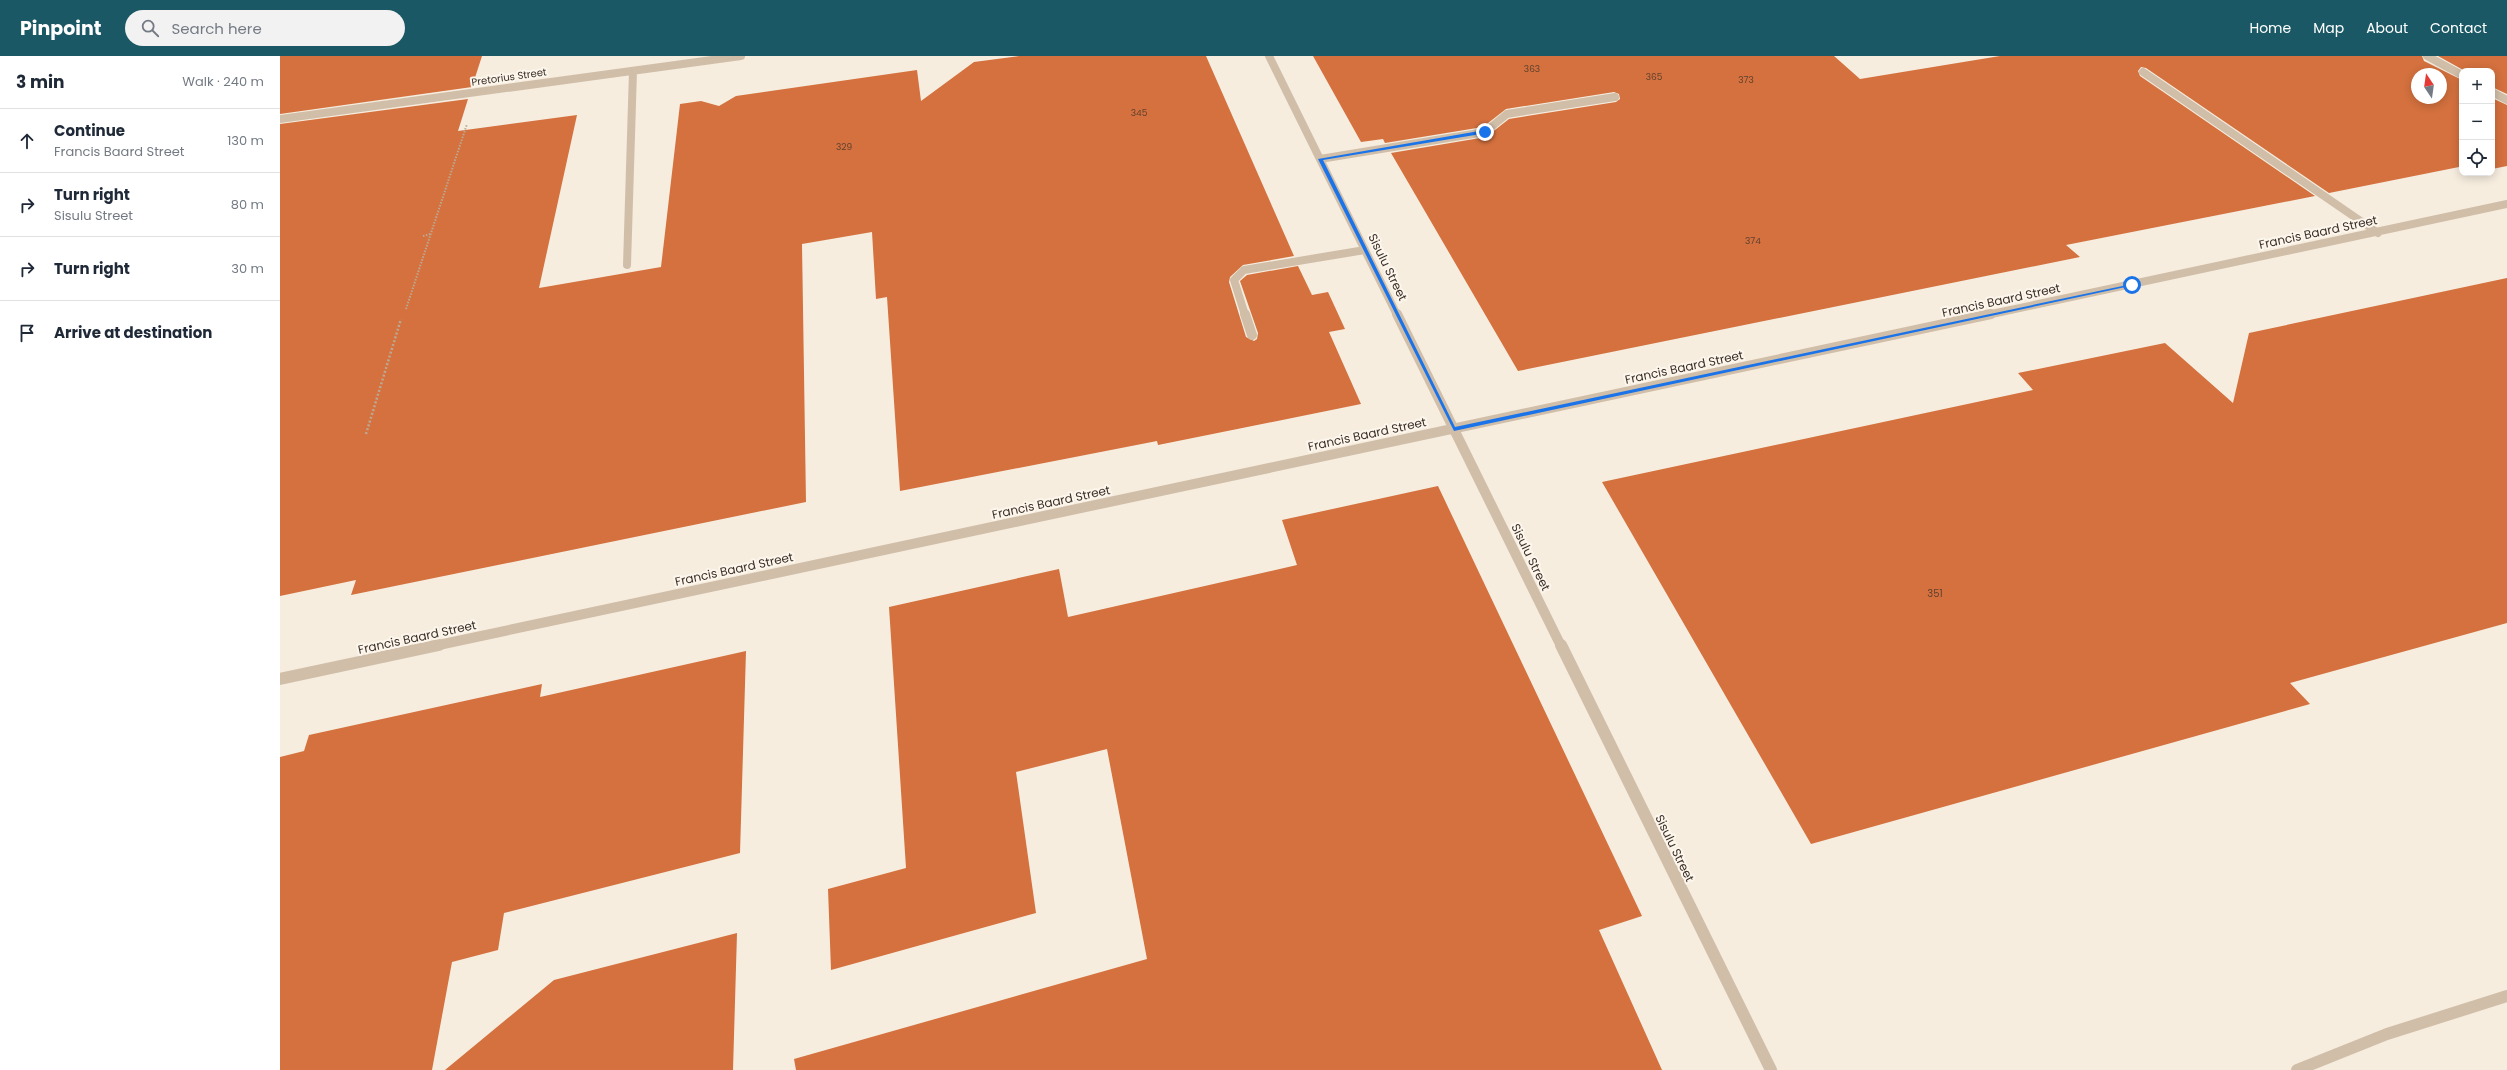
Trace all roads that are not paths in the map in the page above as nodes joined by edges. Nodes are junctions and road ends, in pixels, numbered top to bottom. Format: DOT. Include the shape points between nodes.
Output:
graph roads {
  1 [pos="741,56"];
  2 [pos="1269,56"];
  3 [pos="2427,56"];
  4 [pos="633,71"];
  5 [pos="2143,72"];
  6 [pos="2459,73"];
  7 [pos="2495,94"];
  8 [pos="1615,97"];
  9 [pos="2507,100"];
  10 [pos="280,119"];
  11 [pos="1320,159"];
  12 [pos="2507,204"];
  13 [pos="2378,233"];
  14 [pos="1365,250"];
  15 [pos="626,265"];
  16 [pos="1252,335"];
  17 [pos="1454,429"];
  18 [pos="280,679"];
  19 [pos="2507,996"];
  20 [pos="1771,1070"];
  21 [pos="2297,1070"];
  1 -- 4 [label="street, Pretorius Street"];
  2 -- 11 [label="street, Sisulu Street"];
  3 -- 6 [label="street"];
  4 -- 10 [label="street, Pretorius Street"];
  4 -- 15 [label="street"];
  5 -- 13 [label="street"];
  7 -- 9 [label="street"];
  8 -- 11 [label="street" via="1507,114 1500,117 1493,128 1485,132"];
  11 -- 14 [label="street, Sisulu Street"];
  12 -- 13 [label="street, Francis Baard Street"];
  13 -- 17 [label="street, Francis Baard Street"];
  14 -- 16 [label="street" via="1244,270 1234,280"];
  14 -- 17 [label="street, Sisulu Street"];
  17 -- 18 [label="street, Francis Baard Street"];
  17 -- 20 [label="street, Sisulu Street"];
  19 -- 21 [label="street" via="2386,1034"];
}
